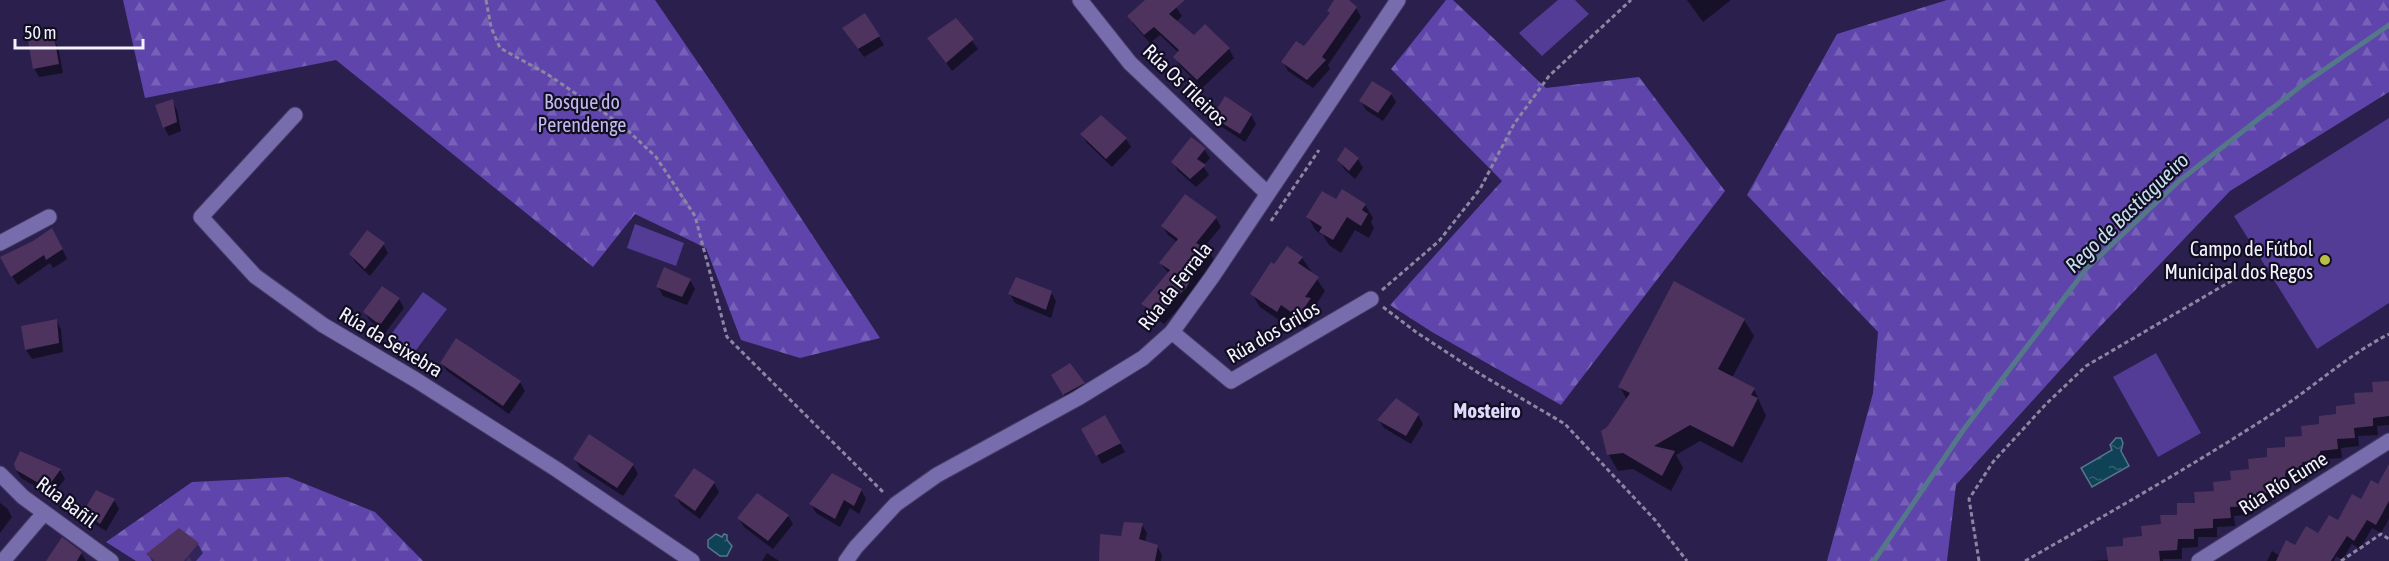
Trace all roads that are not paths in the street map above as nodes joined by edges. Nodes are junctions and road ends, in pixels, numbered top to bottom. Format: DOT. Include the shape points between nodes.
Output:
graph roads {
  1 [pos="1080,0"];
  2 [pos="1398,0"];
  3 [pos="295,115"];
  4 [pos="1267,193"];
  5 [pos="49,217"];
  6 [pos="0,243"];
  7 [pos="1371,299"];
  8 [pos="1172,332"];
  9 [pos="2389,441"];
  10 [pos="0,474"];
  11 [pos="44,513"];
  12 [pos="90,554"];
  13 [pos="3,561"];
  14 [pos="111,561"];
  15 [pos="692,561"];
  16 [pos="846,561"];
  17 [pos="2199,561"];
  1 -- 4 [label="street, Rúa Os Tileiros" via="1131,63"];
  2 -- 4 [label="street, Rúa da Ferrala"];
  3 -- 15 [label="street, Rúa da Seixebra" via="201,217 255,276 323,325 556,469"];
  4 -- 8 [label="street, Rúa da Ferrala"];
  5 -- 6 [label="street"];
  7 -- 8 [label="street, Rúa dos Grilos" via="1231,381"];
  8 -- 16 [label="street, Rúa da Ferrala" via="1143,358 1078,398 936,475 896,504"];
  9 -- 17 [label="street, Rúa Río Eume"];
  10 -- 11 [label="street, Rúa Bañil"];
  11 -- 12 [label="street, Rúa Bañil"];
  11 -- 13 [label="street"];
  12 -- 14 [label="street, Rúa Bañil"];
}
